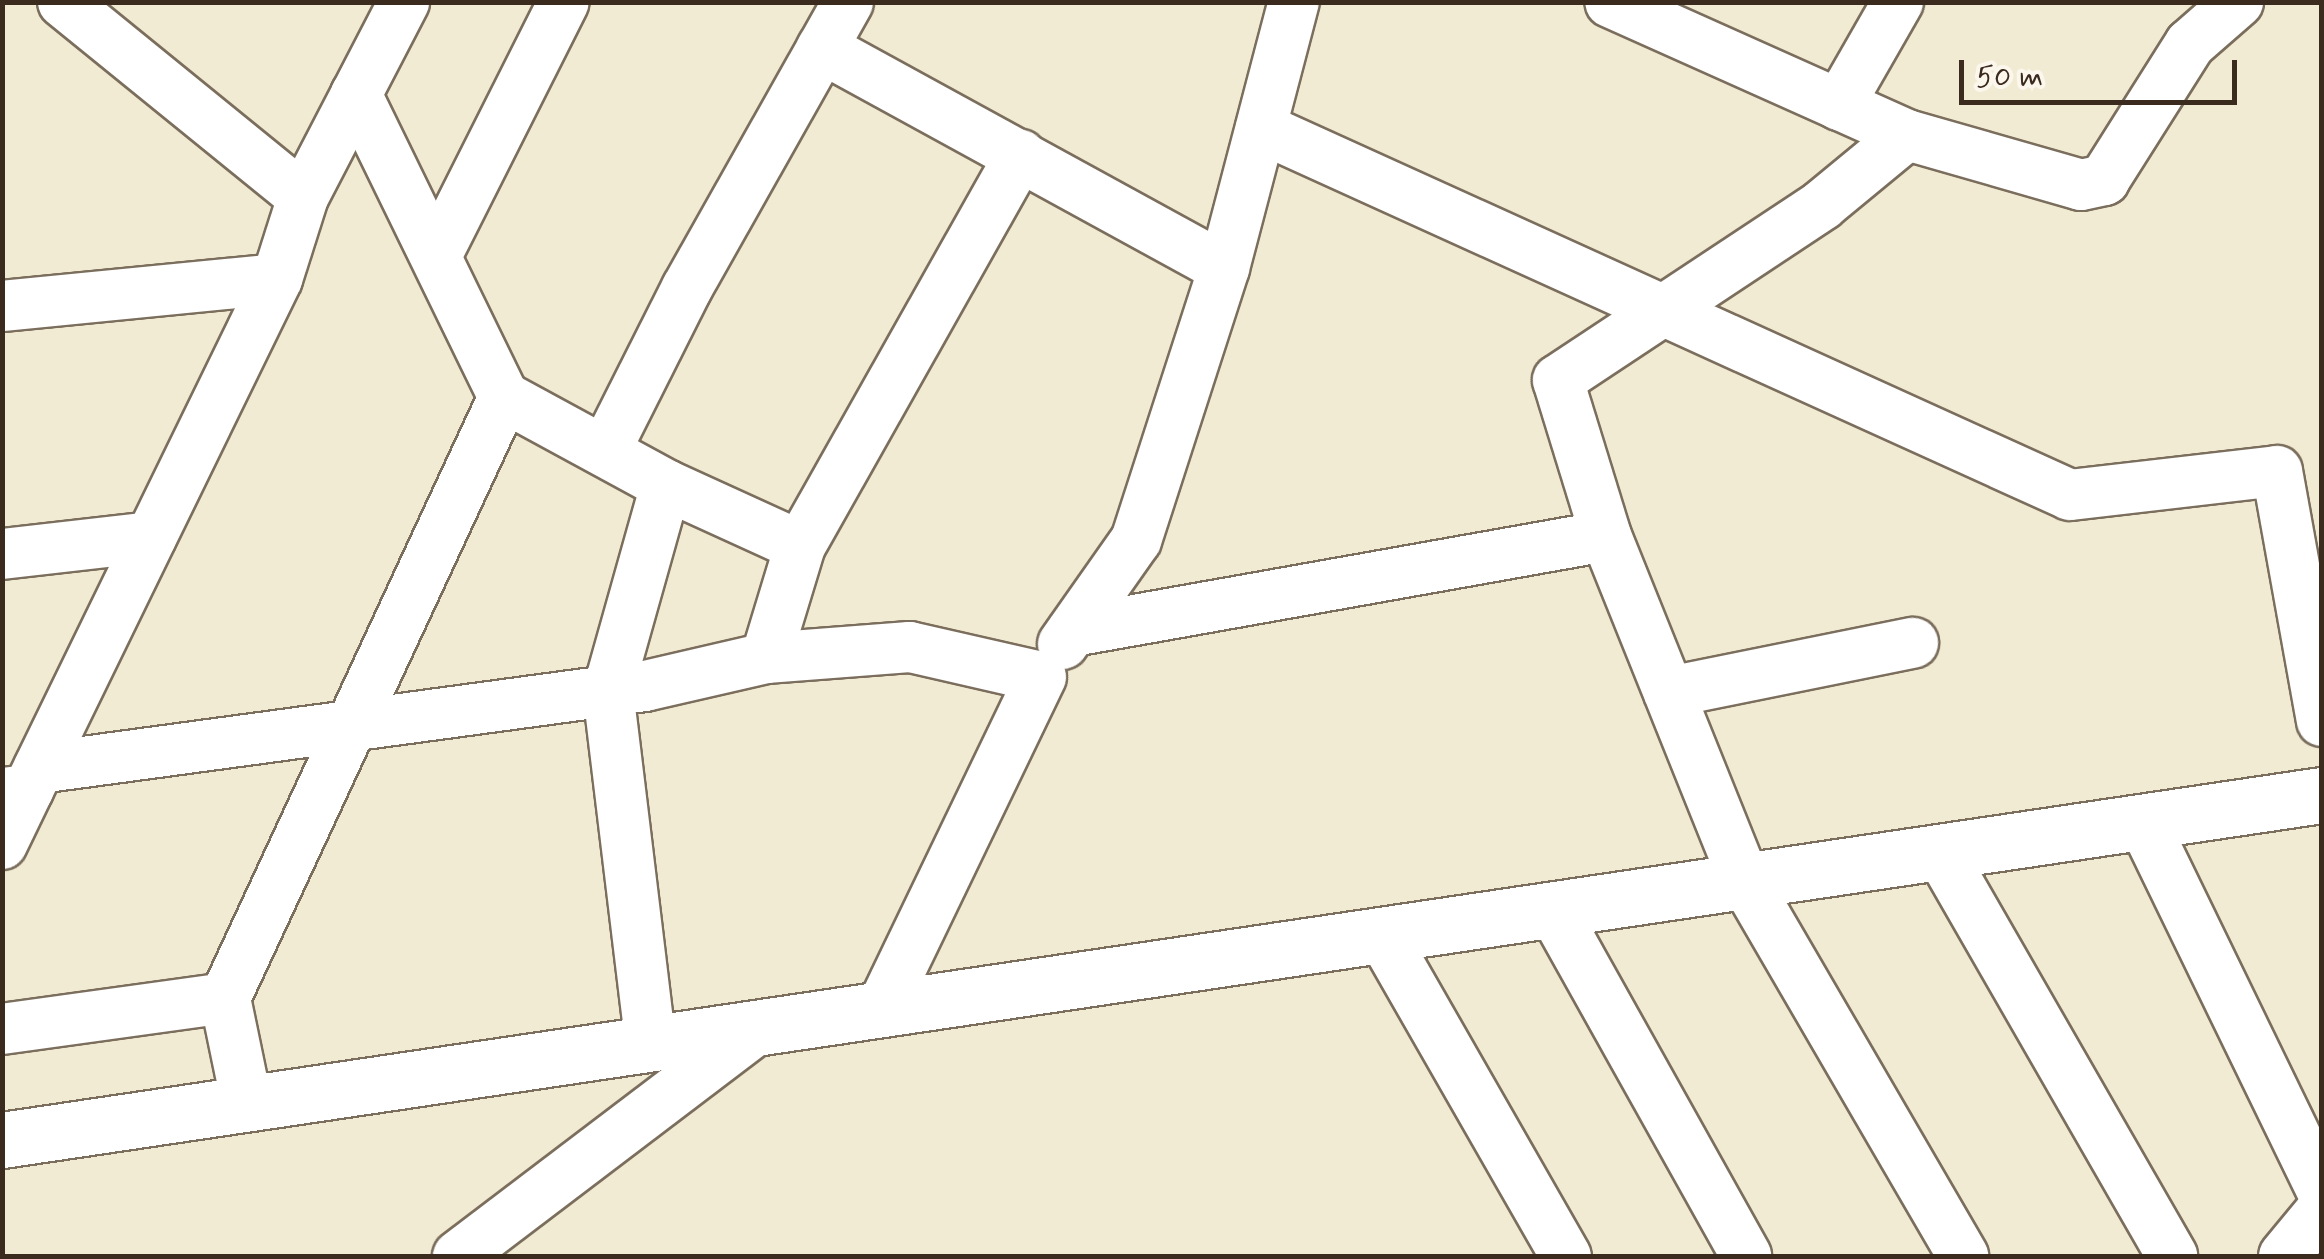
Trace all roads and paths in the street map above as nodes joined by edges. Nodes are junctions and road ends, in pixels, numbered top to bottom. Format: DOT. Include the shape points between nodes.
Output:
graph roads {
  1 [pos="63,2"];
  2 [pos="404,2"];
  3 [pos="564,2"];
  4 [pos="848,2"];
  5 [pos="1294,2"];
  6 [pos="1610,2"];
  7 [pos="1898,2"];
  8 [pos="2238,2"];
  9 [pos="822,48"];
  10 [pos="356,94"];
  11 [pos="1840,105"];
  12 [pos="1261,128"];
  13 [pos="1907,136"];
  14 [pos="1020,155"];
  15 [pos="303,197"];
  16 [pos="436,256"];
  17 [pos="1224,268"];
  18 [pos="276,279"];
  19 [pos="2,306"];
  20 [pos="1665,309"];
  21 [pos="504,396"];
  22 [pos="605,451"];
  23 [pos="666,485"];
  24 [pos="1606,536"];
  25 [pos="151,537"];
  26 [pos="800,546"];
  27 [pos="2,554"];
  28 [pos="1073,631"];
  29 [pos="1912,643"];
  30 [pos="766,658"];
  31 [pos="1041,678"];
  32 [pos="608,691"];
  33 [pos="1669,692"];
  34 [pos="2322,721"];
  35 [pos="348,726"];
  36 [pos="23,784"];
  37 [pos="2322,795"];
  38 [pos="2143,822"];
  39 [pos="2,844"];
  40 [pos="1940,852"];
  41 [pos="1745,882"];
  42 [pos="1554,910"];
  43 [pos="1382,935"];
  44 [pos="225,998"];
  45 [pos="881,1010"];
  46 [pos="758,1028"];
  47 [pos="2,1029"];
  48 [pos="652,1044"];
  49 [pos="247,1104"];
  50 [pos="2,1140"];
  51 [pos="2322,1190"];
  52 [pos="2322,1210"];
  53 [pos="458,1256"];
  54 [pos="1566,1256"];
  55 [pos="1746,1256"];
  56 [pos="1963,1256"];
  57 [pos="2172,1256"];
  58 [pos="2284,1256"];
  1 -- 15 [label="street"];
  2 -- 10 [label="street"];
  3 -- 16 [label="street"];
  4 -- 9 [label="street"];
  5 -- 12 [label="street"];
  6 -- 11 [label="street"];
  7 -- 11 [label="street"];
  8 -- 13 [label="street" via="2190,44 2104,180 2081,185"];
  9 -- 14 [label="street"];
  9 -- 22 [label="street" via="687,288"];
  10 -- 15 [label="street"];
  10 -- 16 [label="street"];
  11 -- 13 [label="street"];
  12 -- 17 [label="street"];
  12 -- 20 [label="street"];
  13 -- 20 [label="street" via="1822,206"];
  14 -- 17 [label="street"];
  14 -- 26 [label="street"];
  15 -- 18 [label="street"];
  16 -- 21 [label="street"];
  17 -- 28 [label="street" via="1136,540"];
  18 -- 19 [label="street"];
  18 -- 25 [label="street"];
  20 -- 24 [label="street" via="1558,380"];
  20 -- 34 [label="street" via="2070,495 2276,471"];
  21 -- 22 [label="street"];
  21 -- 35 [label="street"];
  22 -- 23 [label="street"];
  23 -- 26 [label="street"];
  23 -- 32 [label="street"];
  24 -- 28 [label="street"];
  24 -- 33 [label="street"];
  25 -- 27 [label="street"];
  25 -- 36 [label="street"];
  26 -- 30 [label="street"];
  28 -- 31 [label="street"];
  29 -- 33 [label="street"];
  30 -- 31 [label="street" via="910,647"];
  30 -- 32 [label="street"];
  31 -- 45 [label="street"];
  32 -- 35 [label="street"];
  32 -- 48 [label="street"];
  33 -- 41 [label="street"];
  35 -- 36 [label="street"];
  35 -- 44 [label="street"];
  36 -- 39 [label="street"];
  37 -- 38 [label="main road"];
  38 -- 40 [label="main road"];
  38 -- 51 [label="street"];
  40 -- 41 [label="main road"];
  40 -- 57 [label="street"];
  41 -- 42 [label="main road"];
  41 -- 56 [label="street"];
  42 -- 43 [label="main road"];
  42 -- 55 [label="street"];
  43 -- 45 [label="main road"];
  43 -- 54 [label="street"];
  44 -- 47 [label="street"];
  44 -- 49 [label="street"];
  45 -- 46 [label="main road"];
  46 -- 48 [label="main road"];
  46 -- 53 [label="street"];
  48 -- 49 [label="main road"];
  49 -- 50 [label="main road"];
  52 -- 58 [label="street"];
}
